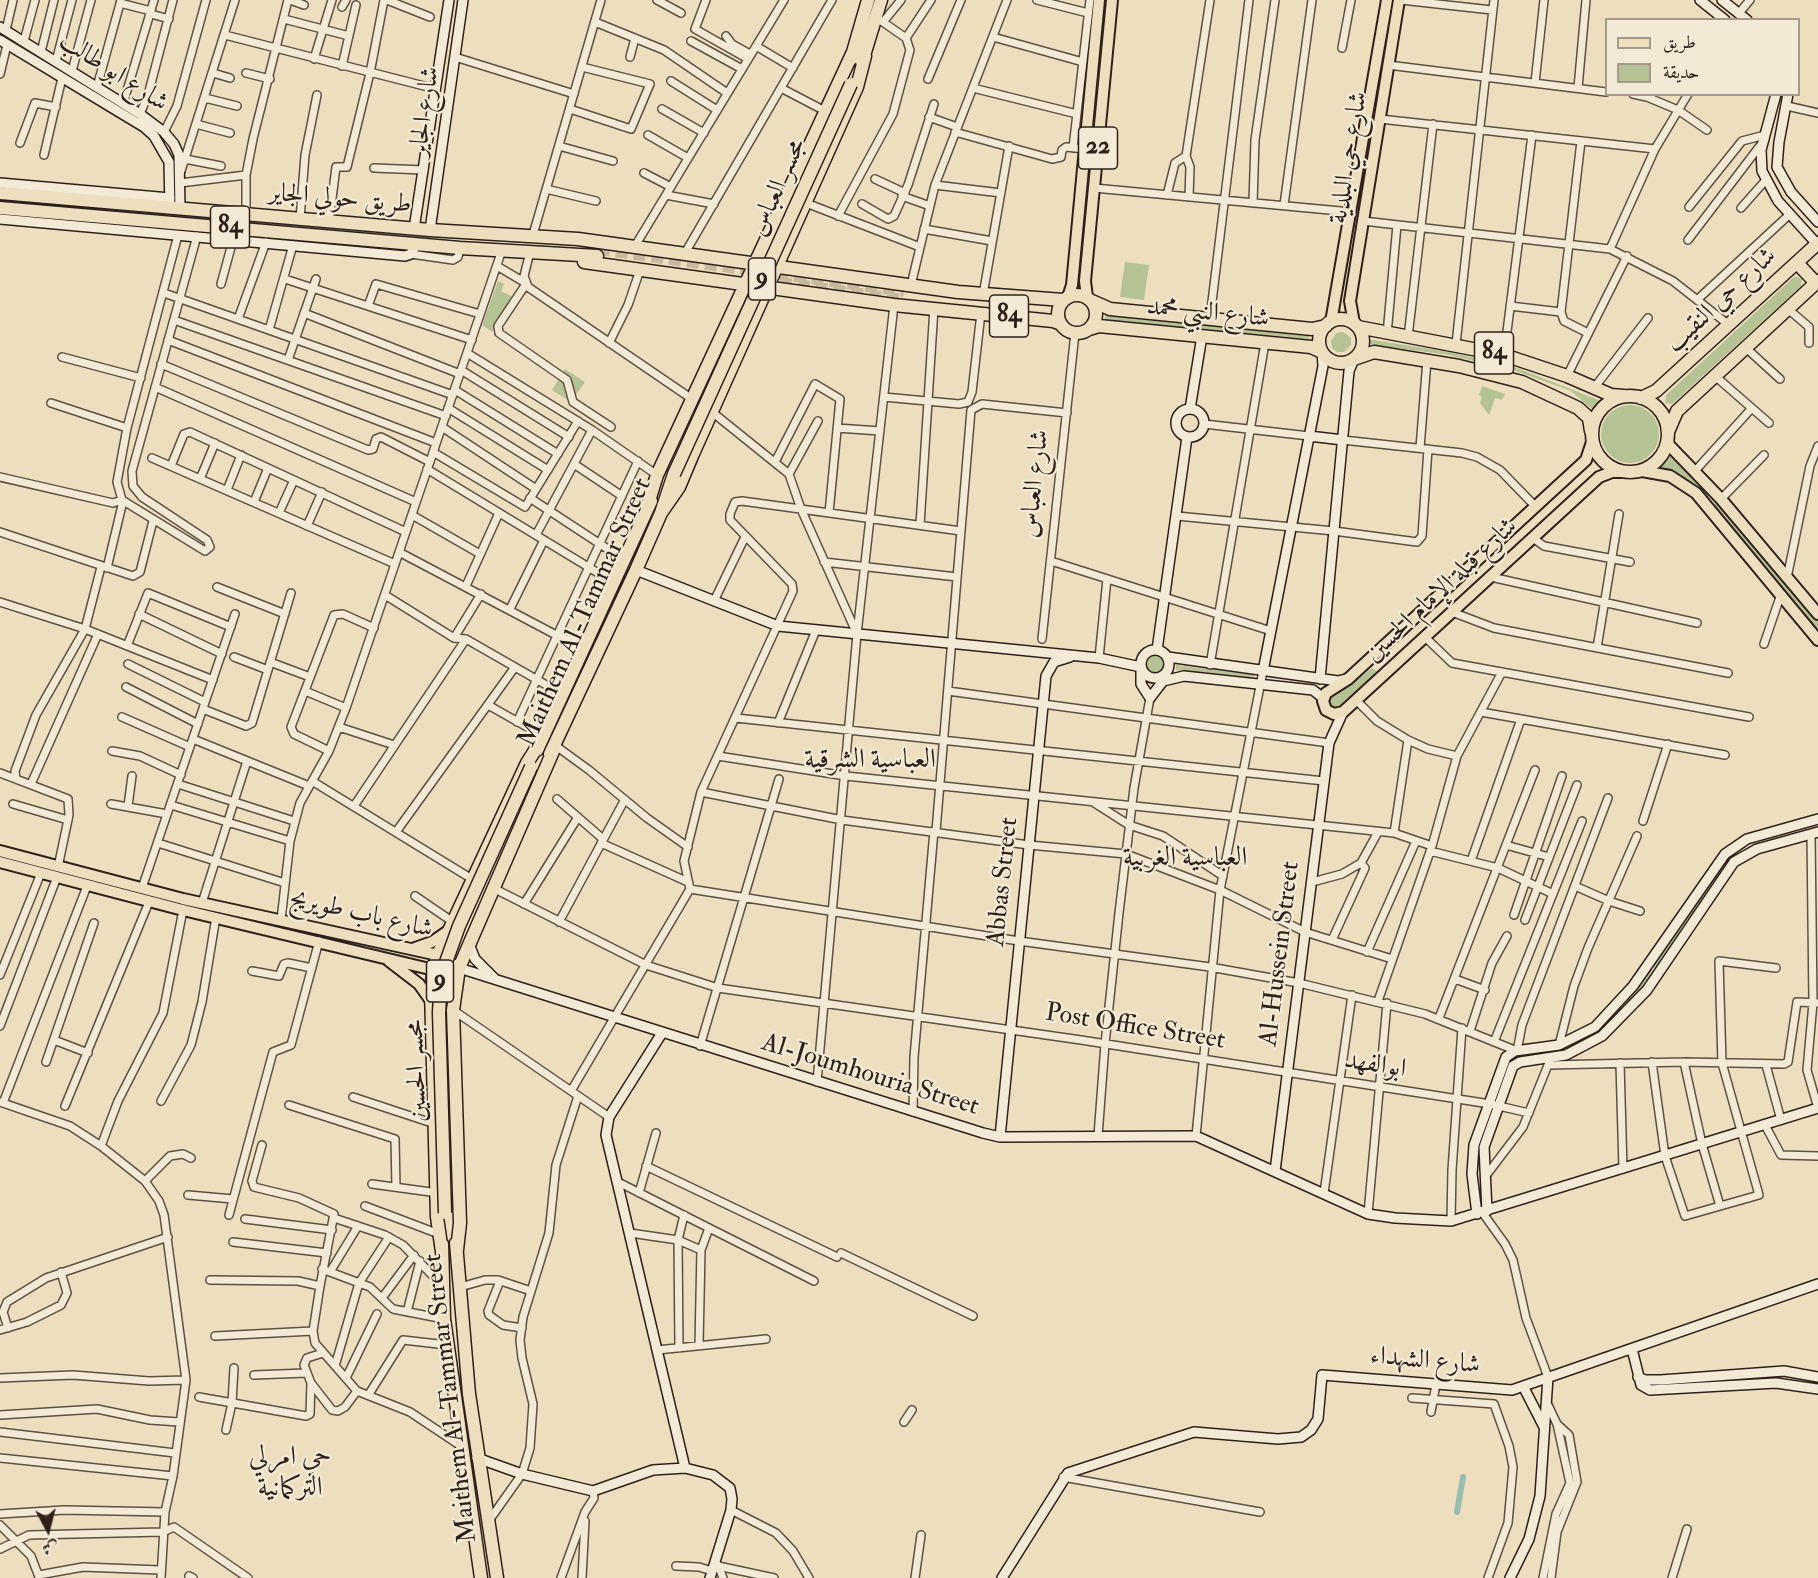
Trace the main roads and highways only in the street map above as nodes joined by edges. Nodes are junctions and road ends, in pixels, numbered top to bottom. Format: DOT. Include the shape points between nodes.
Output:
graph roads {
  1 [pos="449,0"];
  2 [pos="463,0"];
  3 [pos="868,0"];
  4 [pos="881,0"];
  5 [pos="1099,0"];
  6 [pos="1112,0"];
  7 [pos="1387,0"];
  8 [pos="1400,0"];
  9 [pos="1700,0"];
  10 [pos="1722,0"];
  11 [pos="1743,16"];
  12 [pos="1722,18"];
  13 [pos="3,29"];
  14 [pos="4,42"];
  15 [pos="853,52"];
  16 [pos="441,56"];
  17 [pos="865,56"];
  18 [pos="455,58"];
  19 [pos="848,83"];
  20 [pos="1775,96"];
  21 [pos="1788,96"];
  22 [pos="0,183"];
  23 [pos="178,183"];
  24 [pos="0,193"];
  25 [pos="150,196"];
  26 [pos="171,206"];
  27 [pos="0,208"];
  28 [pos="0,219"];
  29 [pos="99,222"];
  30 [pos="1818,222"];
  31 [pos="414,229"];
  32 [pos="430,230"];
  33 [pos="227,235"];
  34 [pos="532,238"];
  35 [pos="1817,244"];
  36 [pos="762,247"];
  37 [pos="413,249"];
  38 [pos="530,252"];
  39 [pos="736,260"];
  40 [pos="780,260"];
  41 [pos="755,263"];
  42 [pos="1797,263"];
  43 [pos="725,282"];
  44 [pos="1817,282"];
  45 [pos="744,285"];
  46 [pos="1339,287"];
  47 [pos="767,288"];
  48 [pos="1352,289"];
  49 [pos="792,291"];
  50 [pos="903,295"];
  51 [pos="982,295"];
  52 [pos="1066,299"];
  53 [pos="1089,299"];
  54 [pos="736,304"];
  55 [pos="758,309"];
  56 [pos="956,310"];
  57 [pos="979,312"];
  58 [pos="1061,324"];
  59 [pos="1328,324"];
  60 [pos="1356,325"];
  61 [pos="1089,329"];
  62 [pos="1202,336"];
  63 [pos="1317,350"];
  64 [pos="1354,359"];
  65 [pos="1624,396"];
  66 [pos="1641,398"];
  67 [pos="1190,409"];
  68 [pos="1309,436"];
  69 [pos="1187,437"];
  70 [pos="1592,437"];
  71 [pos="1668,439"];
  72 [pos="1343,440"];
  73 [pos="1642,471"];
  74 [pos="1623,472"];
  75 [pos="666,473"];
  76 [pos="1717,494"];
  77 [pos="1706,504"];
  78 [pos="661,513"];
  79 [pos="636,570"];
  80 [pos="1818,614"];
  81 [pos="1818,640"];
  82 [pos="1387,642"];
  83 [pos="1157,650"];
  84 [pos="1081,656"];
  85 [pos="1168,657"];
  86 [pos="1402,658"];
  87 [pos="1368,660"];
  88 [pos="1141,667"];
  89 [pos="1263,671"];
  90 [pos="1382,676"];
  91 [pos="1320,679"];
  92 [pos="1348,679"];
  93 [pos="1323,698"];
  94 [pos="1343,712"];
  95 [pos="541,740"];
  96 [pos="1329,743"];
  97 [pos="555,747"];
  98 [pos="535,768"];
  99 [pos="1818,819"];
  100 [pos="1815,833"];
  101 [pos="0,850"];
  102 [pos="0,862"];
  103 [pos="57,872"];
  104 [pos="109,886"];
  105 [pos="127,890"];
  106 [pos="451,926"];
  107 [pos="470,943"];
  108 [pos="408,949"];
  109 [pos="438,955"];
  110 [pos="386,959"];
  111 [pos="459,968"];
  112 [pos="434,970"];
  113 [pos="498,981"];
  114 [pos="432,1002"];
  115 [pos="662,1033"];
  116 [pos="1495,1105"];
  117 [pos="1818,1108"];
  118 [pos="1000,1137"];
  119 [pos="1275,1171"];
  120 [pos="1482,1212"];
  121 [pos="448,1214"];
  122 [pos="457,1250"];
  123 [pos="442,1252"];
  124 [pos="1818,1284"];
  125 [pos="1632,1349"];
  126 [pos="1548,1377"];
  127 [pos="1638,1377"];
  128 [pos="1818,1377"];
  129 [pos="1523,1386"];
  130 [pos="1818,1389"];
  131 [pos="468,1394"];
  132 [pos="453,1396"];
  133 [pos="457,1415"];
  134 [pos="471,1415"];
  135 [pos="1544,1427"];
  136 [pos="477,1458"];
  137 [pos="685,1468"];
  138 [pos="714,1569"];
  139 [pos="481,1578"];
  140 [pos="497,1578"];
  141 [pos="1002,1578"];
  142 [pos="1510,1578"];
  1 -- 16 [label="main road, شارع الجاير"];
  2 -- 18 [label="main road, شارع الجاير"];
  3 -- 15 [label="highway, 9"];
  4 -- 17 [label="highway, 9" via="880,20"];
  5 -- 52 [label="main road" via="1072,285"];
  6 -- 53 [label="main road, 22" via="1085,285"];
  7 -- 46 [label="main road, شارع حي البلدية"];
  8 -- 48 [label="main road, شارع حي البلدية"];
  9 -- 12 [label="main road"];
  10 -- 11 [label="main road"];
  13 -- 23 [label="main road, شارع ابو طالب" via="164,132 177,149"];
  14 -- 23 [label="main road, شارع ابو طالب" via="154,136 163,147"];
  15 -- 19 [label="highway, 9"];
  15 -- 36 [label="highway"];
  16 -- 18 [label="main road"];
  16 -- 31 [label="main road, شارع الجاير"];
  17 -- 19 [label="highway, 9"];
  17 -- 40 [label="highway" via="857,87"];
  18 -- 32 [label="main road, شارع الجاير"];
  19 -- 75 [label="highway, مجسر العباس / 9"];
  20 -- 35 [label="main road" via="1761,160 1766,181"];
  21 -- 30 [label="main road" via="1777,167 1791,192"];
  22 -- 25 [label="main road"];
  23 -- 26 [label="main road, شارع ابو طالب"];
  23 -- 26 [label="main road, شارع ابو طالب"];
  24 -- 26 [label="highway, طريق حولي الجاير / 84"];
  25 -- 26 [label="highway"];
  26 -- 31 [label="highway, طريق حولي الجاير / 84"];
  27 -- 29 [label="highway, طريق حولي الجاير / 84"];
  28 -- 29 [label="main road"];
  29 -- 33 [label="highway, طريق حولي الجاير / 84"];
  29 -- 33 [label="main road" via="178,235"];
  31 -- 32 [label="highway, طريق حولي الجاير / 84"];
  32 -- 34 [label="highway, طريق حولي الجاير / 84"];
  33 -- 37 [label="highway, طريق حولي الجاير / 84"];
  33 -- 37 [label="main road" via="405,256"];
  34 -- 38 [label="highway, 84" via="598,253"];
  34 -- 39 [label="highway" via="578,239"];
  35 -- 42 [label="highway, شارع حي النقيب / 84"];
  36 -- 39 [label="highway" via="753,257"];
  36 -- 41 [label="highway"];
  37 -- 38 [label="highway, طريق حولي الجاير / 84"];
  38 -- 43 [label="highway"];
  39 -- 41 [label="highway"];
  40 -- 41 [label="highway"];
  40 -- 47 [label="highway"];
  40 -- 50 [label="highway" via="795,268"];
  41 -- 45 [label="highway"];
  42 -- 44 [label="highway"];
  42 -- 66 [label="highway, شارع حي النقيب / 84" via="1656,392"];
  43 -- 45 [label="highway"];
  43 -- 54 [label="highway" via="735,292"];
  44 -- 71 [label="highway, شارع حي النقيب" via="1677,411"];
  45 -- 47 [label="highway"];
  45 -- 54 [label="highway"];
  46 -- 48 [label="main road"];
  46 -- 59 [label="main road, شارع حي البلدية"];
  47 -- 49 [label="highway"];
  47 -- 55 [label="highway"];
  48 -- 60 [label="main road, شارع حي البلدية" via="1351,312"];
  49 -- 50 [label="highway"];
  49 -- 55 [label="highway" via="772,296"];
  50 -- 51 [label="highway, 84"];
  50 -- 56 [label="highway, 84"];
  50 -- 56 [label="highway" via="934,309"];
  51 -- 52 [label="highway, 84"];
  51 -- 57 [label="highway"];
  52 -- 53 [label="highway, 84" via="1075,294"];
  52 -- 58 [label="highway, 84" via="1058,310"];
  53 -- 59 [label="highway, شارع النبي محمد / 84" via="1110,309 1312,329"];
  53 -- 61 [label="highway" via="1096,316"];
  54 -- 75 [label="highway" via="692,399"];
  55 -- 78 [label="highway" via="679,487"];
  56 -- 57 [label="highway, 84"];
  57 -- 58 [label="highway, 84"];
  58 -- 61 [label="highway, 84" via="1075,333"];
  59 -- 60 [label="highway, 84" via="1345,320"];
  59 -- 63 [label="highway"];
  60 -- 64 [label="highway" via="1363,344"];
  60 -- 65 [label="highway, 84" via="1504,355 1611,395"];
  61 -- 62 [label="highway, شارع النبي محمد / 84" via="1099,326"];
  62 -- 63 [label="highway, شارع النبي محمد / 84"];
  62 -- 67 [label="main road"];
  63 -- 64 [label="highway, 84" via="1340,363"];
  63 -- 68 [label="main road" via="1323,362"];
  64 -- 70 [label="highway, 84" via="1374,352 1498,375 1545,391 1584,412"];
  64 -- 72 [label="main road" via="1349,368"];
  65 -- 66 [label="highway, 84"];
  65 -- 70 [label="highway" via="1598,412"];
  66 -- 71 [label="highway" via="1658,408"];
  67 -- 69 [label="main road" via="1179,414 1176,422"];
  67 -- 69 [label="main road" via="1201,414 1204,424 1198,435"];
  68 -- 72 [label="main road"];
  68 -- 89 [label="main road"];
  69 -- 83 [label="main road"];
  70 -- 74 [label="highway, 84" via="1603,462"];
  70 -- 82 [label="main road" via="1586,460"];
  71 -- 73 [label="highway" via="1658,460"];
  71 -- 76 [label="main road"];
  72 -- 91 [label="main road"];
  73 -- 74 [label="highway"];
  73 -- 77 [label="main road" via="1676,479"];
  74 -- 86 [label="main road, شارع قبلة الإمام الحسين" via="1597,479"];
  75 -- 78 [label="highway, Maithem Al-Tammar Street / 9"];
  75 -- 95 [label="highway, Maithem Al-Tammar Street / 9"];
  76 -- 77 [label="main road"];
  76 -- 80 [label="main road"];
  77 -- 81 [label="main road"];
  78 -- 79 [label="highway, Maithem Al-Tammar Street / 9"];
  79 -- 84 [label="main road" via="778,626"];
  79 -- 97 [label="highway, Maithem Al-Tammar Street / 9"];
  82 -- 86 [label="main road" via="1390,655"];
  82 -- 87 [label="main road"];
  83 -- 85 [label="main road"];
  83 -- 88 [label="main road" via="1145,655"];
  84 -- 88 [label="main road"];
  84 -- 118 [label="main road, Abbas Street" via="1065,658 1050,666 1046,676"];
  85 -- 88 [label="main road" via="1169,669 1161,678 1149,677"];
  85 -- 89 [label="main road"];
  86 -- 90 [label="main road, شارع قبلة الإمام الحسين"];
  87 -- 90 [label="main road" via="1381,665"];
  87 -- 92 [label="main road"];
  88 -- 93 [label="main road" via="1142,686 1150,698 1158,686 1177,676 1313,690"];
  89 -- 91 [label="main road"];
  90 -- 94 [label="main road, شارع قبلة الإمام الحسين"];
  91 -- 92 [label="main road"];
  92 -- 93 [label="main road"];
  93 -- 94 [label="main road" via="1328,712"];
  94 -- 96 [label="main road, شارع قبلة الإمام الحسين"];
  95 -- 98 [label="highway, Maithem Al-Tammar Street / 9"];
  95 -- 106 [label="highway"];
  96 -- 119 [label="main road, Al-Hussein Street"];
  97 -- 98 [label="highway, Maithem Al-Tammar Street / 9"];
  97 -- 107 [label="highway"];
  98 -- 121 [label="highway, مجسر الحسين / 9, bridge" via="459,926 441,976 439,1013"];
  99 -- 116 [label="main road" via="1747,839 1729,850 1616,1007 1586,1033 1559,1045 1510,1053 1503,1060"];
  100 -- 116 [label="main road" via="1740,857 1626,1014 1593,1043 1549,1062 1514,1065"];
  101 -- 103 [label="main road, شارع باب طويريج"];
  102 -- 103 [label="main road, شارع باب طويريج" via="41,873"];
  103 -- 104 [label="main road, شارع باب طويريج"];
  103 -- 104 [label="main road, شارع باب طويريج" via="87,886"];
  104 -- 105 [label="main road, شارع باب طويريج"];
  105 -- 108 [label="main road, شارع باب طويريج" via="142,888"];
  105 -- 110 [label="main road, شارع باب طويريج" via="149,902"];
  106 -- 108 [label="main road" via="427,945"];
  106 -- 109 [label="highway"];
  107 -- 111 [label="highway"];
  107 -- 113 [label="main road" via="476,959"];
  108 -- 109 [label="main road, شارع باب طويريج"];
  109 -- 111 [label="main road, شارع باب طويريج"];
  109 -- 112 [label="highway"];
  110 -- 112 [label="main road, شارع باب طويريج"];
  110 -- 114 [label="main road" via="419,984"];
  111 -- 112 [label="main road, شارع باب طويريج" via="452,973"];
  111 -- 113 [label="main road, Al-Joumhouria Street"];
  111 -- 122 [label="highway" via="453,1010 460,1222"];
  112 -- 114 [label="highway"];
  113 -- 115 [label="main road, Al-Joumhouria Street"];
  114 -- 123 [label="highway"];
  115 -- 118 [label="main road, Al-Joumhouria Street"];
  115 -- 137 [label="main road" via="609,1117 607,1145"];
  116 -- 120 [label="main road" via="1485,1141"];
  116 -- 120 [label="main road" via="1479,1129 1473,1152"];
  117 -- 120 [label="main road"];
  118 -- 119 [label="main road, Al-Joumhouria Street" via="1196,1136"];
  119 -- 120 [label="main road, Al-Joumhouria Street" via="1368,1214 1451,1221"];
  121 -- 122 [label="highway, Maithem Al-Tammar Street / 9"];
  121 -- 123 [label="highway, Maithem Al-Tammar Street / 9"];
  122 -- 131 [label="highway, Maithem Al-Tammar Street / 9"];
  123 -- 132 [label="highway, Maithem Al-Tammar Street / 9" via="444,1319"];
  124 -- 125 [label="main road, شارع الشهداء"];
  125 -- 126 [label="main road, شارع الشهداء"];
  125 -- 127 [label="main road"];
  126 -- 129 [label="main road, شارع الشهداء"];
  126 -- 135 [label="main road"];
  127 -- 128 [label="main road" via="1661,1380 1784,1371"];
  127 -- 130 [label="main road" via="1642,1388 1656,1391 1776,1383"];
  129 -- 135 [label="main road"];
  129 -- 141 [label="main road, شارع الشهداء" via="1512,1390 1322,1375 1317,1419 1301,1437 1283,1440 1194,1432 1074,1469 1063,1477"];
  131 -- 132 [label="highway" via="460,1401"];
  131 -- 134 [label="highway, Maithem Al-Tammar Street / 9"];
  132 -- 133 [label="highway, Maithem Al-Tammar Street / 9"];
  133 -- 134 [label="highway"];
  133 -- 139 [label="highway, Maithem Al-Tammar Street / 9"];
  134 -- 136 [label="highway, Maithem Al-Tammar Street / 9"];
  135 -- 142 [label="main road" via="1535,1519"];
  136 -- 137 [label="main road" via="522,1474 593,1491 653,1470"];
  136 -- 140 [label="highway, Maithem Al-Tammar Street / 9"];
  137 -- 138 [label="main road" via="713,1475 730,1488 731,1510"];
}
